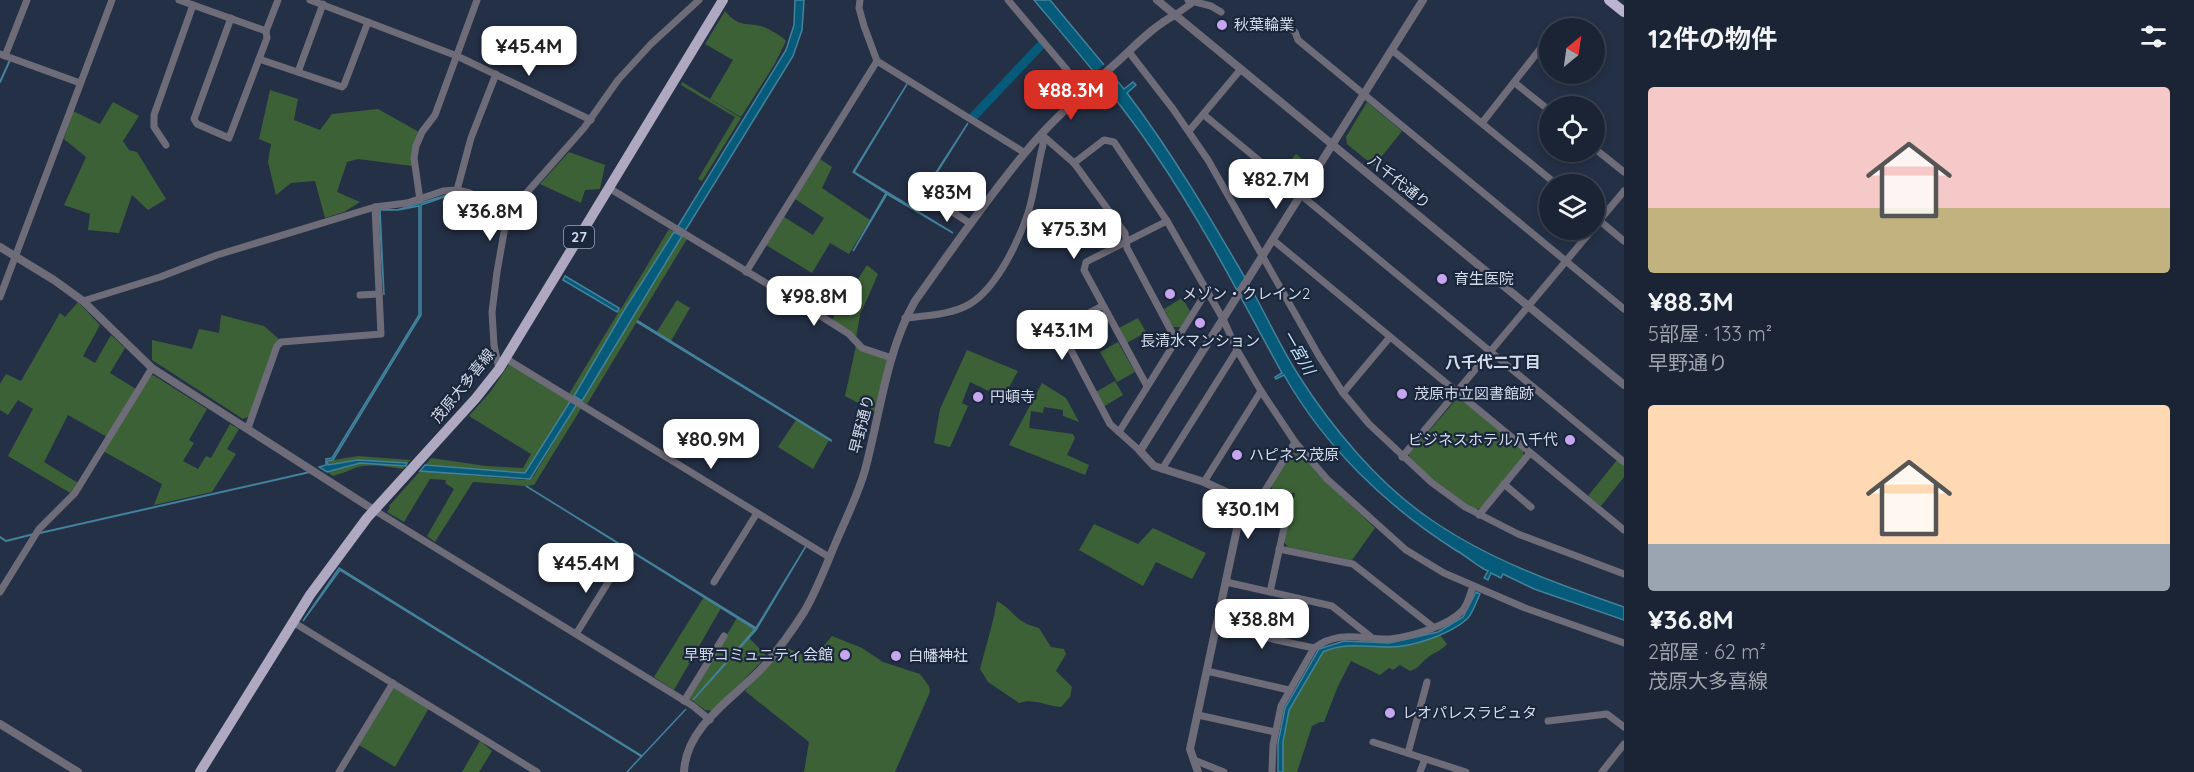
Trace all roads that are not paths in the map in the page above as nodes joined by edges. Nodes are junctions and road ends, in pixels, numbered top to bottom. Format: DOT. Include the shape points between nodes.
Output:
graph roads {
  1 [pos="27,0"];
  2 [pos="112,0"];
  3 [pos="179,0"];
  4 [pos="278,0"];
  5 [pos="310,0"];
  6 [pos="477,0"];
  7 [pos="699,0"];
  8 [pos="723,0"];
  9 [pos="860,0"];
  10 [pos="1008,0"];
  11 [pos="1157,0"];
  12 [pos="1423,0"];
  13 [pos="1193,1"];
  14 [pos="1612,1"];
  15 [pos="321,3"];
  16 [pos="193,5"];
  17 [pos="1221,12"];
  18 [pos="1624,12"];
  19 [pos="1175,15"];
  20 [pos="231,18"];
  21 [pos="368,22"];
  22 [pos="1291,29"];
  23 [pos="266,31"];
  24 [pos="1392,50"];
  25 [pos="1539,51"];
  26 [pos="1126,54"];
  27 [pos="3,55"];
  28 [pos="457,56"];
  29 [pos="259,59"];
  30 [pos="877,61"];
  31 [pos="1241,69"];
  32 [pos="298,72"];
  33 [pos="496,74"];
  34 [pos="80,83"];
  35 [pos="1515,83"];
  36 [pos="1083,93"];
  37 [pos="1364,94"];
  38 [pos="1539,102"];
  39 [pos="1204,115"];
  40 [pos="591,120"];
  41 [pos="1482,123"];
  42 [pos="1189,131"];
  43 [pos="1042,135"];
  44 [pos="166,145"];
  45 [pos="1332,145"];
  46 [pos="1025,153"];
  47 [pos="1605,157"];
  48 [pos="1074,163"];
  49 [pos="1624,172"];
  50 [pos="1544,174"];
  51 [pos="609,188"];
  52 [pos="457,190"];
  53 [pos="1624,191"];
  54 [pos="1301,195"];
  55 [pos="420,200"];
  56 [pos="936,201"];
  57 [pos="375,207"];
  58 [pos="1605,212"];
  59 [pos="507,215"];
  60 [pos="1167,221"];
  61 [pos="971,224"];
  62 [pos="1605,229"];
  63 [pos="1273,240"];
  64 [pos="1582,240"];
  65 [pos="1624,241"];
  66 [pos="1127,242"];
  67 [pos="0,247"];
  68 [pos="15,257"];
  69 [pos="1261,258"];
  70 [pos="1566,261"];
  71 [pos="746,272"];
  72 [pos="1207,291"];
  73 [pos="379,294"];
  74 [pos="360,295"];
  75 [pos="0,297"];
  76 [pos="83,301"];
  77 [pos="1102,306"];
  78 [pos="1529,306"];
  79 [pos="1624,309"];
  80 [pos="1225,316"];
  81 [pos="905,318"];
  82 [pos="1390,337"];
  83 [pos="1176,340"];
  84 [pos="1237,350"];
  85 [pos="1492,352"];
  86 [pos="505,358"];
  87 [pos="892,358"];
  88 [pos="152,368"];
  89 [pos="499,369"];
  90 [pos="1624,385"];
  91 [pos="1147,386"];
  92 [pos="1261,391"];
  93 [pos="1458,392"];
  94 [pos="1343,393"];
  95 [pos="248,428"];
  96 [pos="1119,432"];
  97 [pos="1295,442"];
  98 [pos="1140,452"];
  99 [pos="1530,453"];
  100 [pos="1402,457"];
  101 [pos="1624,462"];
  102 [pos="1162,469"];
  103 [pos="1203,482"];
  104 [pos="1504,484"];
  105 [pos="1237,497"];
  106 [pos="1261,497"];
  107 [pos="1531,507"];
  108 [pos="374,510"];
  109 [pos="757,513"];
  110 [pos="1479,515"];
  111 [pos="1624,530"];
  112 [pos="1279,549"];
  113 [pos="830,557"];
  114 [pos="618,568"];
  115 [pos="1623,572"];
  116 [pos="714,582"];
  117 [pos="1226,582"];
  118 [pos="1473,586"];
  119 [pos="0,592"];
  120 [pos="1270,592"];
  121 [pos="293,622"];
  122 [pos="1216,627"];
  123 [pos="1433,627"];
  124 [pos="576,634"];
  125 [pos="724,636"];
  126 [pos="1371,637"];
  127 [pos="1624,643"];
  128 [pos="1314,648"];
  129 [pos="1207,671"];
  130 [pos="1427,682"];
  131 [pos="393,683"];
  132 [pos="1289,690"];
  133 [pos="684,701"];
  134 [pos="1198,715"];
  135 [pos="710,720"];
  136 [pos="1548,721"];
  137 [pos="0,724"];
  138 [pos="1624,728"];
  139 [pos="1275,732"];
  140 [pos="1373,742"];
  141 [pos="1624,744"];
  142 [pos="1408,753"];
  143 [pos="1425,759"];
  144 [pos="1194,760"];
  145 [pos="78,772"];
  146 [pos="200,772"];
  147 [pos="339,772"];
  148 [pos="537,772"];
  149 [pos="684,772"];
  150 [pos="1198,772"];
  151 [pos="1224,772"];
  152 [pos="1272,772"];
  153 [pos="1420,772"];
  154 [pos="1466,772"];
  155 [pos="1602,772"];
  1 -- 27 [label="street"];
  2 -- 34 [label="street"];
  3 -- 16 [label="street"];
  4 -- 23 [label="street"];
  5 -- 15 [label="street"];
  6 -- 28 [label="street"];
  7 -- 40 [label="street" via="618,80"];
  8 -- 51 [label="main road, 茂原大多喜線 / 27"];
  9 -- 30 [label="street"];
  10 -- 36 [label="street"];
  11 -- 19 [label="street, 八千代通り"];
  12 -- 24 [label="street"];
  13 -- 17 [label="street"];
  13 -- 19 [label="street"];
  14 -- 18 [label="highway"];
  15 -- 21 [label="street"];
  15 -- 32 [label="street"];
  16 -- 20 [label="street"];
  16 -- 44 [label="street" via="154,115 154,127"];
  19 -- 26 [label="street"];
  19 -- 31 [label="street, 八千代通り"];
  20 -- 23 [label="street"];
  20 -- 29 [label="street" via="194,119 197,124 229,138"];
  21 -- 28 [label="street"];
  21 -- 32 [label="street" via="342,87"];
  22 -- 37 [label="street" via="1298,40"];
  23 -- 29 [label="street"];
  24 -- 37 [label="street"];
  24 -- 41 [label="street"];
  25 -- 35 [label="street"];
  26 -- 36 [label="street, 早野通り"];
  26 -- 42 [label="street"];
  27 -- 34 [label="street"];
  28 -- 33 [label="street"];
  28 -- 55 [label="street" via="435,115 416,146"];
  29 -- 32 [label="street"];
  30 -- 46 [label="street"];
  30 -- 71 [label="street"];
  31 -- 39 [label="street"];
  31 -- 45 [label="street, 八千代通り"];
  33 -- 40 [label="street"];
  33 -- 52 [label="street" via="471,138"];
  34 -- 68 [label="street"];
  35 -- 38 [label="street"];
  35 -- 41 [label="street"];
  36 -- 43 [label="street, 早野通り"];
  37 -- 45 [label="street"];
  37 -- 70 [label="street"];
  39 -- 42 [label="street"];
  39 -- 54 [label="street"];
  40 -- 59 [label="street"];
  41 -- 50 [label="street"];
  42 -- 69 [label="street"];
  43 -- 46 [label="street, 早野通り"];
  43 -- 48 [label="street"];
  43 -- 81 [label="street" via="1028,213 993,282 966,306"];
  45 -- 54 [label="street"];
  45 -- 78 [label="street, 八千代通り"];
  46 -- 61 [label="street, 早野通り"];
  47 -- 49 [label="street"];
  48 -- 60 [label="street" via="1104,140 1114,142"];
  48 -- 66 [label="street" via="1125,233"];
  51 -- 71 [label="street"];
  51 -- 86 [label="main road, 茂原大多喜線 / 27"];
  52 -- 55 [label="street"];
  52 -- 59 [label="street" via="470,193"];
  53 -- 58 [label="street"];
  54 -- 63 [label="street"];
  54 -- 85 [label="street"];
  55 -- 57 [label="street"];
  56 -- 61 [label="street"];
  57 -- 73 [label="street"];
  57 -- 76 [label="street"];
  59 -- 89 [label="street" via="492,312"];
  60 -- 66 [label="street"];
  60 -- 72 [label="street"];
  61 -- 81 [label="street, 早野通り"];
  62 -- 65 [label="street"];
  63 -- 69 [label="street"];
  63 -- 82 [label="street"];
  64 -- 70 [label="street"];
  66 -- 77 [label="street" via="1086,262 1084,270"];
  66 -- 83 [label="street"];
  67 -- 68 [label="street"];
  68 -- 75 [label="street"];
  68 -- 76 [label="street"];
  69 -- 80 [label="street"];
  69 -- 94 [label="street"];
  70 -- 78 [label="street"];
  70 -- 79 [label="street"];
  71 -- 87 [label="street" via="849,334 862,348"];
  72 -- 80 [label="street"];
  72 -- 83 [label="street"];
  73 -- 74 [label="street"];
  73 -- 95 [label="street" via="381,334 281,342 277,346"];
  76 -- 88 [label="street"];
  77 -- 91 [label="street"];
  77 -- 96 [label="street" via="1064,326 1062,333 1110,424"];
  78 -- 85 [label="street"];
  78 -- 90 [label="street, 八千代通り"];
  80 -- 84 [label="street"];
  80 -- 98 [label="street"];
  81 -- 87 [label="street, 早野通り"];
  82 -- 93 [label="street"];
  82 -- 94 [label="street"];
  83 -- 91 [label="street"];
  84 -- 92 [label="street"];
  84 -- 102 [label="street"];
  85 -- 93 [label="street"];
  85 -- 101 [label="street"];
  86 -- 89 [label="main road, 茂原大多喜線 / 27"];
  86 -- 109 [label="street"];
  87 -- 113 [label="street, 早野通り" via="865,472"];
  88 -- 95 [label="street"];
  88 -- 119 [label="street" via="72,497 39,529"];
  89 -- 108 [label="main road, 茂原大多喜線 / 27"];
  91 -- 96 [label="street"];
  92 -- 97 [label="street"];
  92 -- 103 [label="street"];
  93 -- 99 [label="street"];
  93 -- 100 [label="street"];
  94 -- 100 [label="street"];
  95 -- 108 [label="street"];
  96 -- 98 [label="street"];
  97 -- 106 [label="street"];
  97 -- 118 [label="street" via="1327,480 1406,550"];
  98 -- 102 [label="street"];
  99 -- 104 [label="street"];
  99 -- 111 [label="street"];
  100 -- 110 [label="street" via="1451,498"];
  102 -- 103 [label="street"];
  103 -- 105 [label="street"];
  104 -- 107 [label="street"];
  104 -- 110 [label="street"];
  105 -- 106 [label="street"];
  105 -- 117 [label="street" via="1238,524"];
  106 -- 112 [label="street" via="1281,496 1289,505"];
  108 -- 121 [label="main road, 茂原大多喜線 / 27"];
  108 -- 124 [label="street"];
  109 -- 113 [label="street"];
  109 -- 116 [label="street"];
  110 -- 115 [label="street" via="1526,538"];
  112 -- 120 [label="street"];
  112 -- 123 [label="street" via="1353,564"];
  113 -- 135 [label="street, 早野通り" via="791,633"];
  114 -- 124 [label="street"];
  117 -- 120 [label="street"];
  117 -- 122 [label="street"];
  118 -- 123 [label="street" via="1457,618"];
  118 -- 127 [label="street"];
  120 -- 126 [label="street" via="1332,606"];
  121 -- 131 [label="street"];
  121 -- 146 [label="main road, 茂原大多喜線 / 27"];
  122 -- 128 [label="street"];
  122 -- 129 [label="street"];
  123 -- 126 [label="street" via="1424,633 1388,639"];
  124 -- 133 [label="street"];
  125 -- 133 [label="street"];
  126 -- 128 [label="street" via="1332,639"];
  128 -- 132 [label="street"];
  129 -- 132 [label="street"];
  129 -- 134 [label="street"];
  130 -- 142 [label="street"];
  131 -- 147 [label="street"];
  131 -- 148 [label="street"];
  132 -- 139 [label="street"];
  133 -- 135 [label="street"];
  134 -- 139 [label="street"];
  134 -- 144 [label="street" via="1190,749"];
  135 -- 149 [label="street, 早野通り" via="686,752"];
  136 -- 138 [label="street" via="1607,714"];
  137 -- 145 [label="street"];
  139 -- 152 [label="street"];
  140 -- 142 [label="street"];
  141 -- 155 [label="street"];
  142 -- 143 [label="street"];
  143 -- 153 [label="street"];
  143 -- 154 [label="street"];
  144 -- 150 [label="street"];
  144 -- 151 [label="street"];
}
